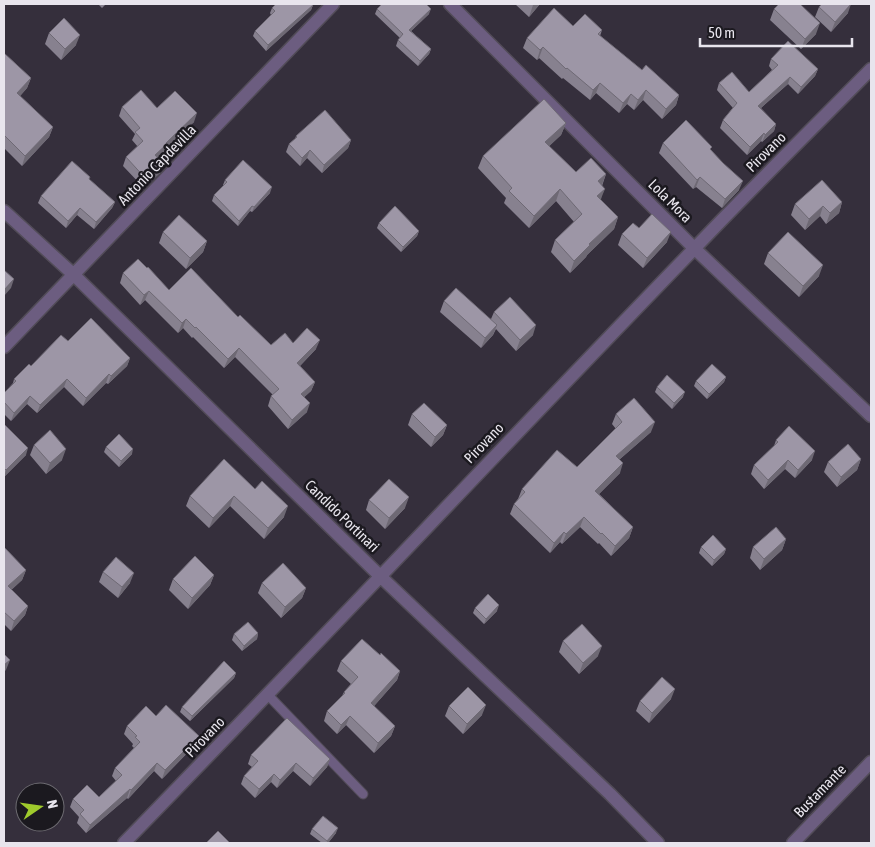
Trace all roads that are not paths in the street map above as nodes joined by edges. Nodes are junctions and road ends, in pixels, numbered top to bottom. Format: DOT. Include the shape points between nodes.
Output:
graph roads {
  1 [pos="333,4"];
  2 [pos="450,4"];
  3 [pos="871,69"];
  4 [pos="4,211"];
  5 [pos="694,248"];
  6 [pos="74,275"];
  7 [pos="4,347"];
  8 [pos="871,416"];
  9 [pos="380,576"];
  10 [pos="268,695"];
  11 [pos="871,762"];
  12 [pos="363,794"];
  13 [pos="124,843"];
  14 [pos="658,843"];
  15 [pos="793,843"];
  1 -- 6 [label="street, Antonio Capdevilla"];
  2 -- 5 [label="street, Lola Mora"];
  3 -- 5 [label="street, Pirovano"];
  4 -- 6 [label="street, Candido Portinari"];
  5 -- 8 [label="street, Lola Mora"];
  5 -- 9 [label="street, Pirovano"];
  6 -- 7 [label="street, Antonio Capdevilla"];
  6 -- 9 [label="street, Candido Portinari"];
  9 -- 10 [label="street, Pirovano"];
  9 -- 14 [label="street, Candido Portinari"];
  10 -- 12 [label="lane"];
  10 -- 13 [label="street, Pirovano"];
  11 -- 15 [label="street, Bustamante"];
}
